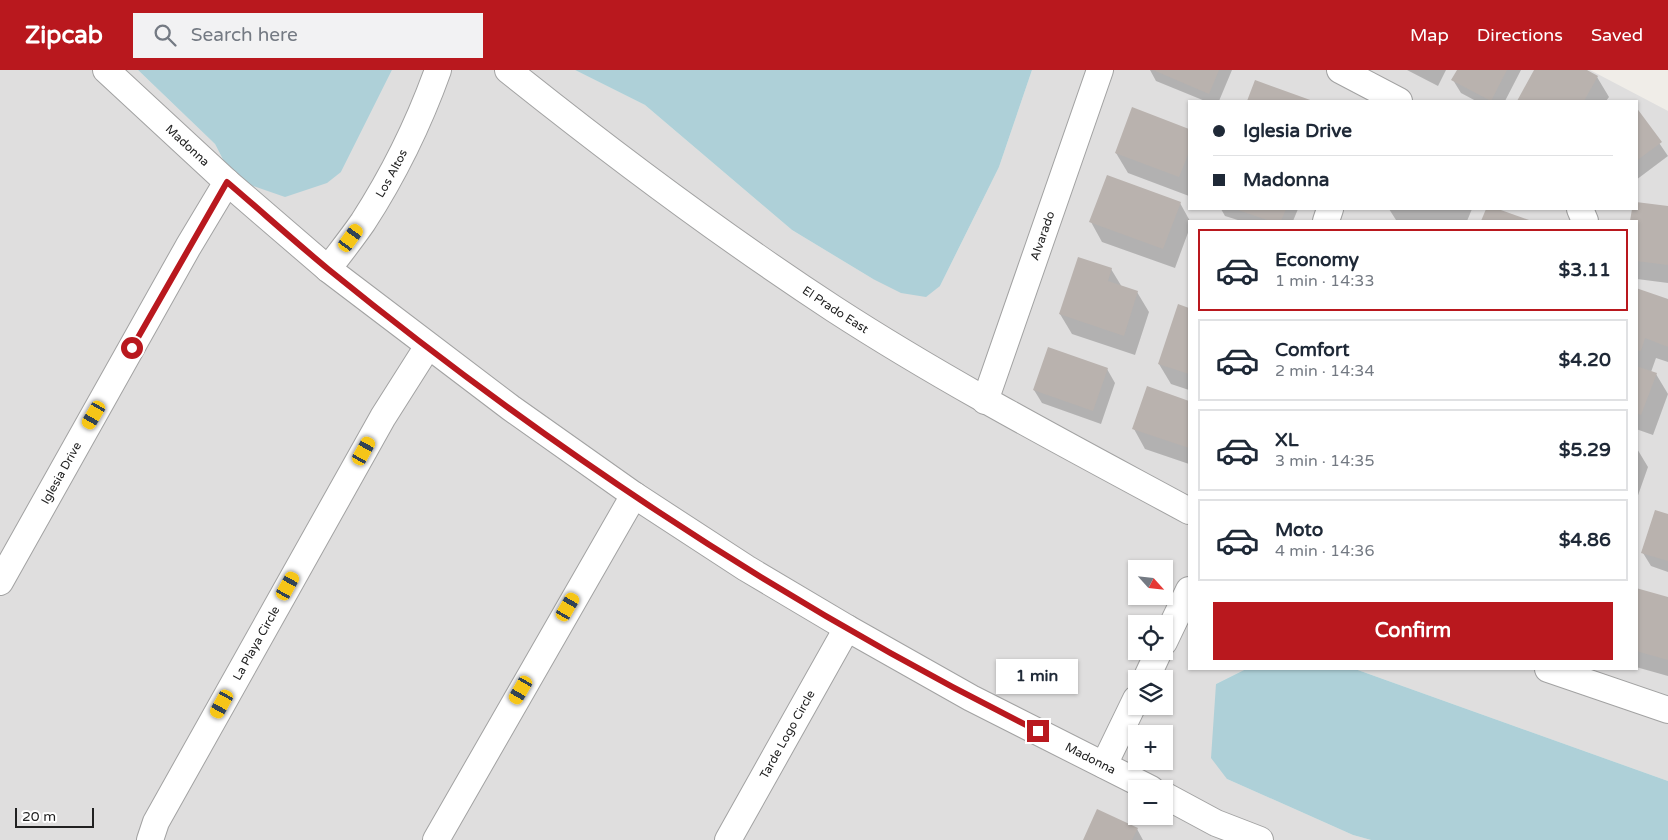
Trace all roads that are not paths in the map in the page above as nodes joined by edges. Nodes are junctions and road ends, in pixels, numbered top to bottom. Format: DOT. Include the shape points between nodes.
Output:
graph roads {
  1 [pos="106,70"];
  2 [pos="438,70"];
  3 [pos="508,70"];
  4 [pos="1100,70"];
  5 [pos="1340,70"];
  6 [pos="1370,94"];
  7 [pos="1395,100"];
  8 [pos="227,182"];
  9 [pos="328,269"];
  10 [pos="428,346"];
  11 [pos="985,401"];
  12 [pos="634,495"];
  13 [pos="1188,510"];
  14 [pos="0,582"];
  15 [pos="1188,592"];
  16 [pos="1173,623"];
  17 [pos="847,628"];
  18 [pos="1551,670"];
  19 [pos="1668,710"];
  20 [pos="1128,715"];
  21 [pos="1104,765"];
  22 [pos="1133,780"];
  23 [pos="1173,800"];
  24 [pos="150,840"];
  25 [pos="436,840"];
  26 [pos="728,840"];
  27 [pos="1260,840"];
  1 -- 8 [label="street, Madonna"];
  2 -- 9 [label="street, Los Altos" via="396,166 362,223"];
  3 -- 11 [label="street, El Prado East" via="608,150 778,272"];
  4 -- 11 [label="street, Alvarado"];
  5 -- 6 [label="street"];
  6 -- 7 [label="street"];
  8 -- 9 [label="street, Madonna"];
  8 -- 14 [label="street, Iglesia Drive"];
  9 -- 10 [label="street, Madonna"];
  10 -- 12 [label="street, Madonna"];
  10 -- 24 [label="street, La Playa Circle" via="378,426 156,822"];
  11 -- 13 [label="street, El Prado East"];
  12 -- 17 [label="street, Madonna" via="746,568"];
  12 -- 25 [label="street"];
  15 -- 16 [label="street"];
  17 -- 21 [label="street, Madonna" via="971,698"];
  17 -- 26 [label="street, Tarde Logo Circle"];
  18 -- 19 [label="street"];
  20 -- 21 [label="street"];
  21 -- 22 [label="street, Madonna"];
  23 -- 27 [label="street"];
}
